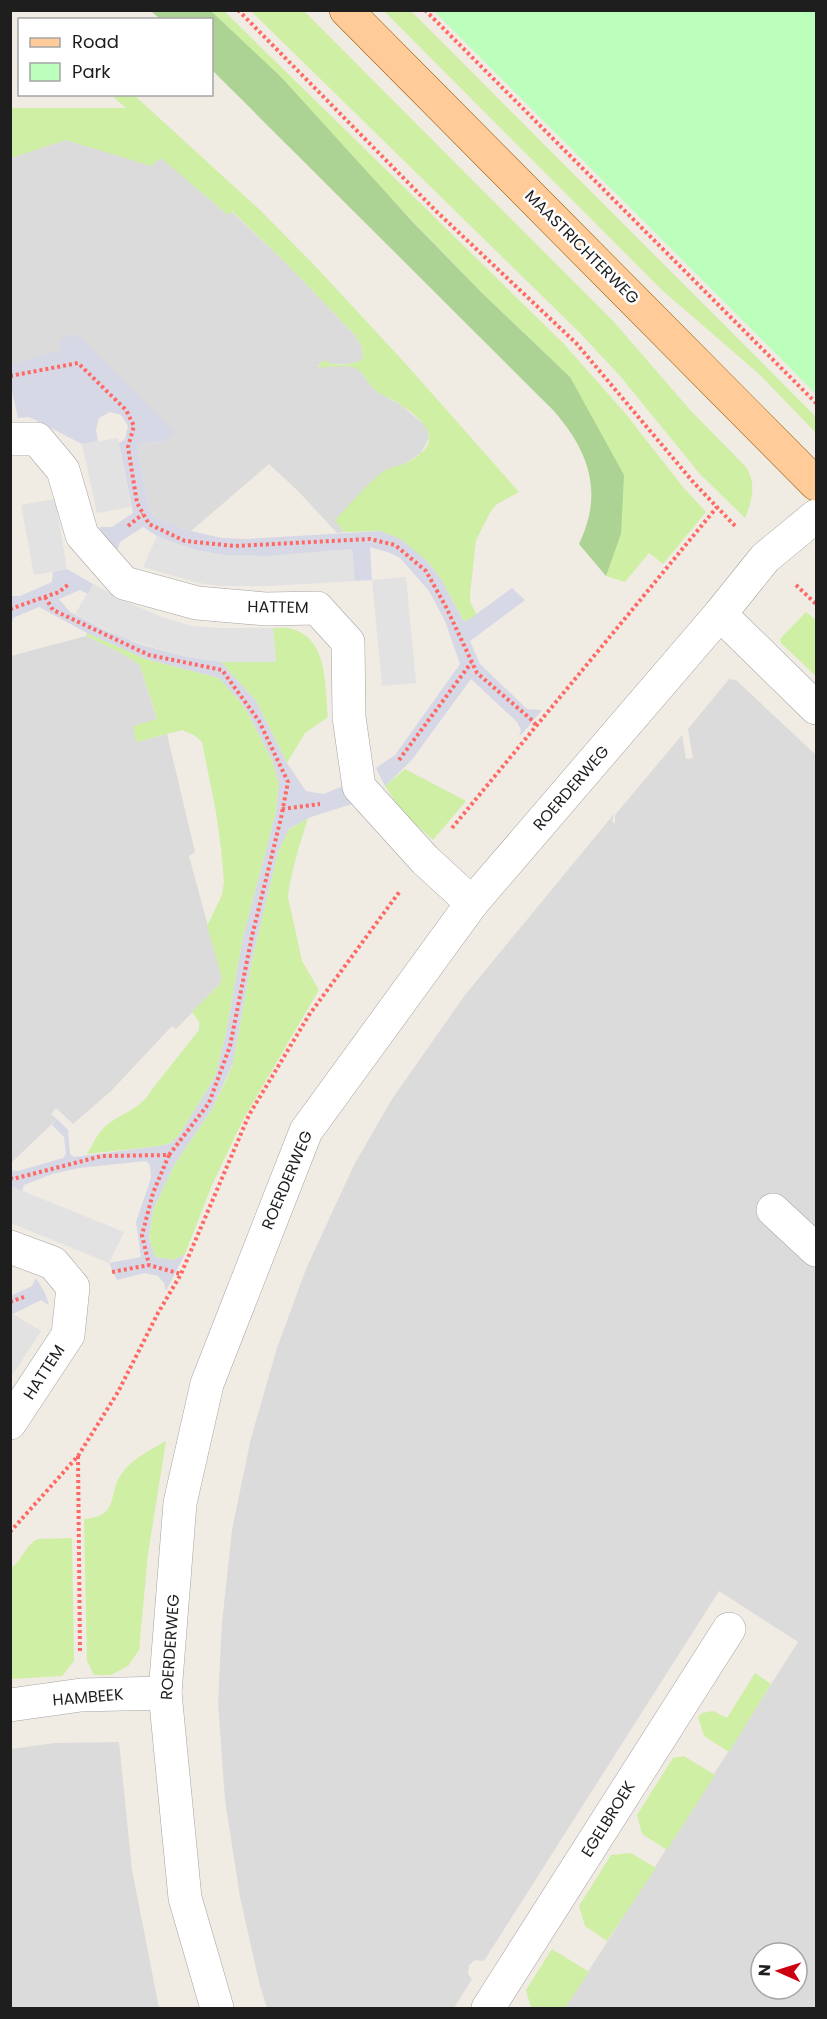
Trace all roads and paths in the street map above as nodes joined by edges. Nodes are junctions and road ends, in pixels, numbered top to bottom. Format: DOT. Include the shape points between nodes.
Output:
graph roads {
  1 [pos="238,10"];
  2 [pos="346,10"];
  3 [pos="424,10"];
  4 [pos="10,376"];
  5 [pos="816,403"];
  6 [pos="10,439"];
  7 [pos="816,484"];
  8 [pos="816,516"];
  9 [pos="765,558"];
  10 [pos="45,597"];
  11 [pos="816,604"];
  12 [pos="720,614"];
  13 [pos="816,708"];
  14 [pos="537,727"];
  15 [pos="472,903"];
  16 [pos="169,1155"];
  17 [pos="10,1178"];
  18 [pos="773,1210"];
  19 [pos="10,1246"];
  20 [pos="816,1250"];
  21 [pos="181,1274"];
  22 [pos="10,1423"];
  23 [pos="78,1456"];
  24 [pos="729,1629"];
  25 [pos="165,1693"];
  26 [pos="81,1695"];
  27 [pos="10,1705"];
  28 [pos="217,2008"];
  29 [pos="488,2008"];
  1 -- 9 [label="path" via="435,211 576,343 694,483"];
  2 -- 7 [label="main road, MAASTRICHTERWEG"];
  3 -- 5 [label="path"];
  4 -- 14 [label="path" via="78,363 126,410 134,426 128,447 137,503 148,524 185,541 236,546 370,539 395,545 426,571 477,674"];
  6 -- 15 [label="street, HATTEM" via="37,439 63,470 82,536 124,583 197,603 266,609 317,608 348,642 349,717 359,787 425,860"];
  8 -- 9 [label="street, ROERDERWEG"];
  9 -- 11 [label="path"];
  9 -- 12 [label="street, ROERDERWEG"];
  10 -- 16 [label="path" via="53,610 149,655 222,670 259,721 288,782 230,1046 209,1102"];
  12 -- 13 [label="street"];
  12 -- 15 [label="street, ROERDERWEG"];
  15 -- 25 [label="street, ROERDERWEG" via="306,1131 247,1278 207,1384 180,1503"];
  16 -- 17 [label="path" via="102,1156"];
  16 -- 21 [label="path" via="142,1234 149,1265"];
  18 -- 20 [label="street"];
  19 -- 22 [label="street, HATTEM" via="53,1263 73,1287 68,1335"];
  23 -- 26 [label="path"];
  24 -- 29 [label="street, EGELBROEK"];
  25 -- 26 [label="street, HAMBEEK"];
  25 -- 28 [label="street, ROERDERWEG" via="185,1898"];
  26 -- 27 [label="street, HAMBEEK"];
}
